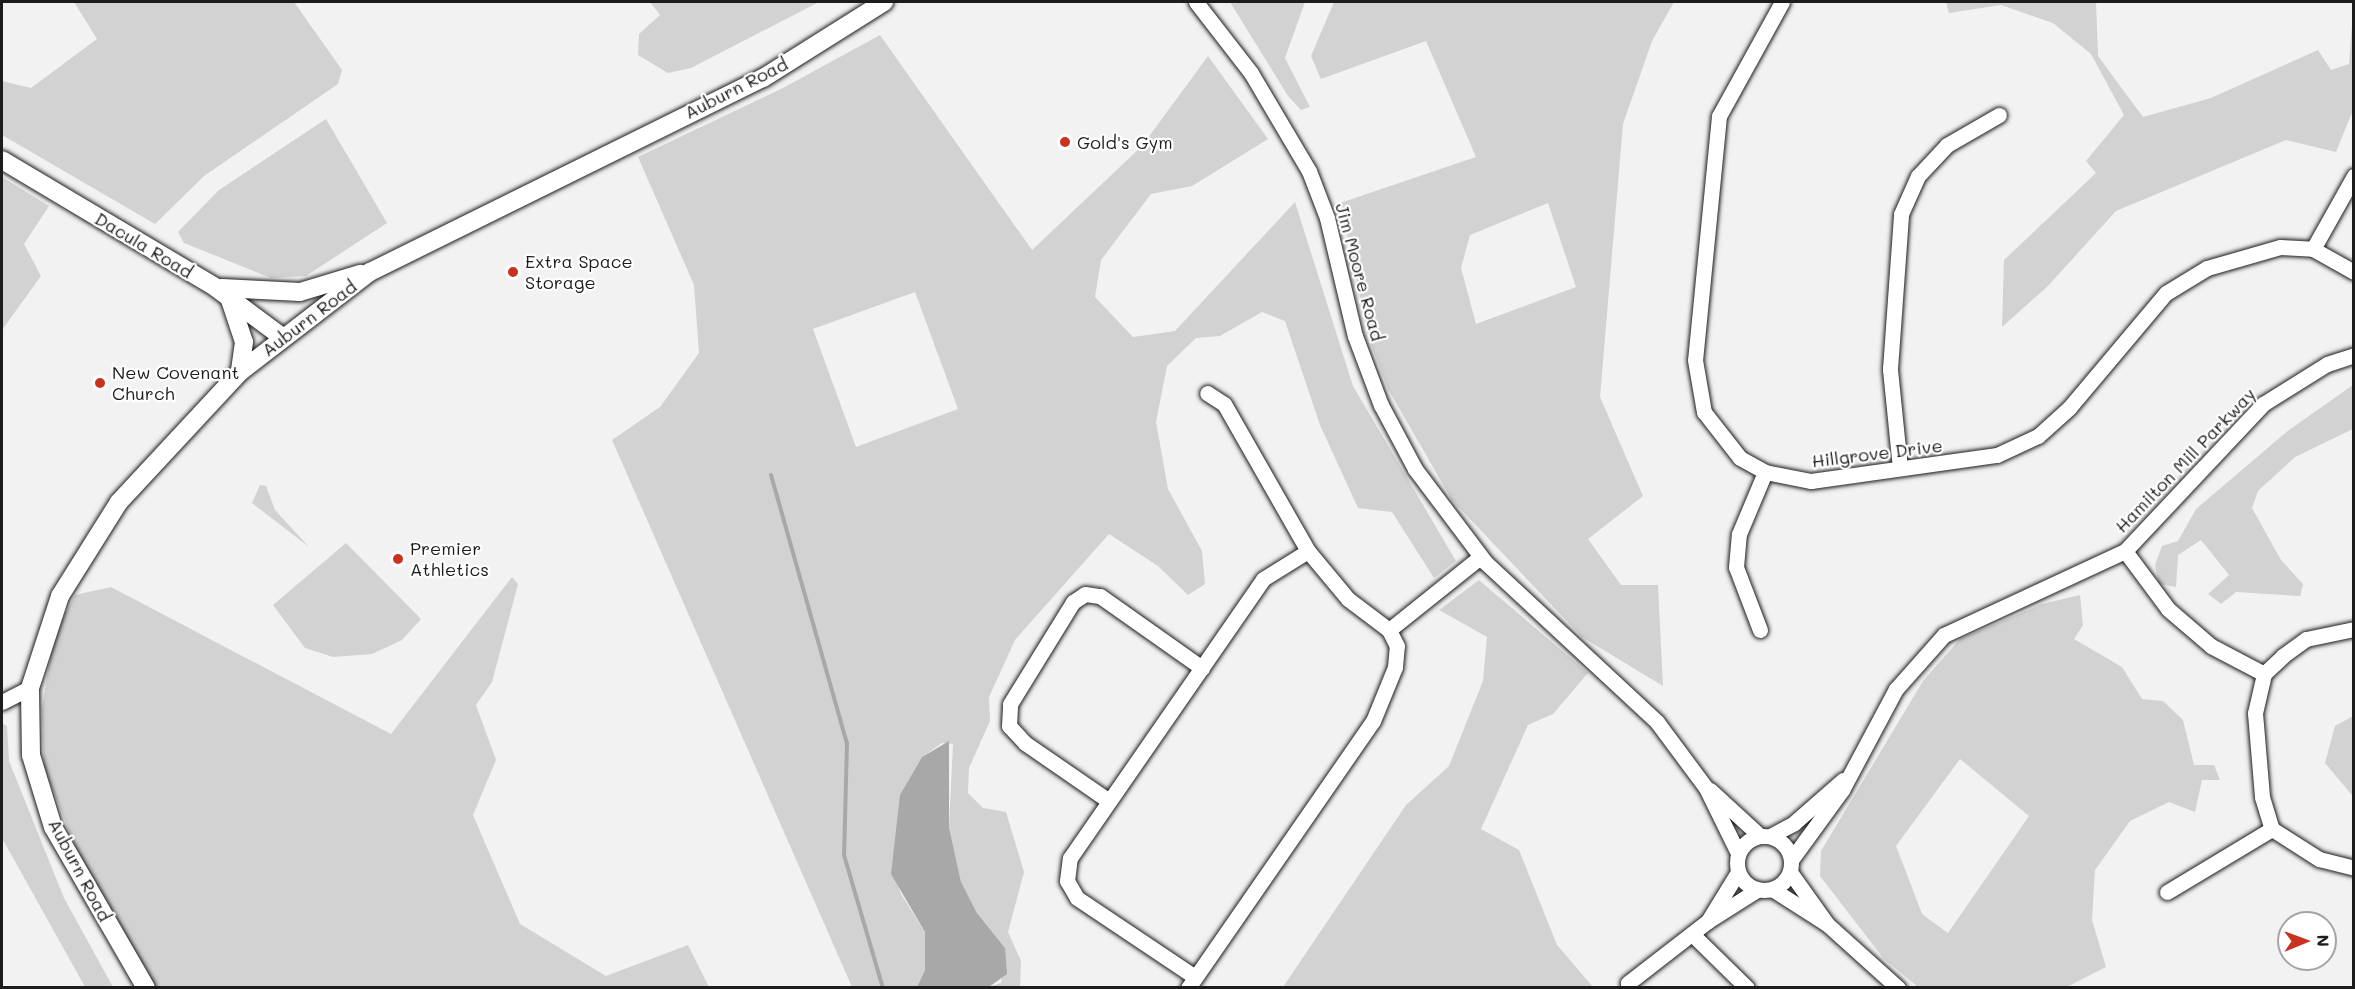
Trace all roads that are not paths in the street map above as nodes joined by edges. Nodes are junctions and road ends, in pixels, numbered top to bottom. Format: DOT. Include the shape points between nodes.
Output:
graph roads {
  1 [pos="884,2"];
  2 [pos="1196,2"];
  3 [pos="1782,2"];
  4 [pos="1999,115"];
  5 [pos="2,160"];
  6 [pos="2354,176"];
  7 [pos="2313,249"];
  8 [pos="370,272"];
  9 [pos="2354,272"];
  10 [pos="222,291"];
  11 [pos="282,337"];
  12 [pos="2354,355"];
  13 [pos="240,372"];
  14 [pos="1207,393"];
  15 [pos="1900,468"];
  16 [pos="1765,472"];
  17 [pos="2126,550"];
  18 [pos="1308,551"];
  19 [pos="1480,557"];
  20 [pos="2354,629"];
  21 [pos="1389,630"];
  22 [pos="1760,630"];
  23 [pos="1202,668"];
  24 [pos="2264,674"];
  25 [pos="30,688"];
  26 [pos="2,702"];
  27 [pos="1843,780"];
  28 [pos="1706,788"];
  29 [pos="1109,801"];
  30 [pos="2272,829"];
  31 [pos="1765,836"];
  32 [pos="1738,853"];
  33 [pos="1790,866"];
  34 [pos="2354,868"];
  35 [pos="1737,872"];
  36 [pos="1765,890"];
  37 [pos="2167,892"];
  38 [pos="1708,921"];
  39 [pos="1827,924"];
  40 [pos="1692,934"];
  41 [pos="1191,982"];
  42 [pos="146,987"];
  43 [pos="1629,987"];
  44 [pos="1747,987"];
  45 [pos="1898,987"];
  1 -- 8 [label="main road, Auburn Road" via="763,78"];
  2 -- 19 [label="street, Jim Moore Road" via="1251,73 1309,171 1327,218 1354,336 1381,405 1415,469"];
  3 -- 16 [label="street, Hillgrove Drive" via="1719,116 1695,360 1704,412 1740,458"];
  4 -- 15 [label="street" via="1947,145 1918,176 1901,214 1890,369"];
  5 -- 10 [label="main road, Dacula Road"];
  6 -- 7 [label="street"];
  7 -- 9 [label="street, Hillgrove Drive"];
  7 -- 15 [label="street, Hillgrove Drive" via="2280,247 2189,278 2166,293 2069,408 2038,436 1997,455"];
  8 -- 10 [label="main road" via="300,292"];
  8 -- 11 [label="main road, Auburn Road"];
  10 -- 11 [label="main road, Dacula Road"];
  10 -- 13 [label="main road" via="240,317"];
  11 -- 13 [label="main road, Auburn Road"];
  12 -- 17 [label="street, Hamilton Mill Parkway" via="2327,364 2263,404"];
  13 -- 25 [label="main road, Auburn Road" via="119,502 96,536 60,596"];
  14 -- 18 [label="street" via="1224,404"];
  15 -- 16 [label="street, Hillgrove Drive" via="1811,481"];
  16 -- 22 [label="street" via="1739,534 1736,567"];
  17 -- 24 [label="street" via="2168,609 2211,646"];
  17 -- 27 [label="street, Hamilton Mill Parkway" via="1944,634 1896,689"];
  18 -- 21 [label="street" via="1348,599"];
  18 -- 23 [label="street" via="1263,579"];
  19 -- 21 [label="street"];
  19 -- 28 [label="street, Jim Moore Road" via="1630,694"];
  20 -- 24 [label="street" via="2306,639"];
  21 -- 41 [label="street" via="1397,646 1395,667 1373,721"];
  23 -- 29 [label="street"];
  23 -- 29 [label="street" via="1100,596 1085,594 1073,602 1010,704 1009,726 1025,743"];
  24 -- 30 [label="street" via="2255,713 2262,797"];
  25 -- 26 [label="street"];
  25 -- 42 [label="main road, Auburn Road" via="31,755 53,827"];
  27 -- 31 [label="street, Hamilton Mill Parkway" via="1794,823"];
  27 -- 33 [label="street, Hamilton Mill Parkway" via="1842,790"];
  28 -- 31 [label="street, Jim Moore Road"];
  28 -- 32 [label="street, Jim Moore Road"];
  29 -- 41 [label="street" via="1070,858 1067,881 1077,898"];
  30 -- 34 [label="street" via="2319,859"];
  30 -- 37 [label="street"];
  31 -- 32 [label="street"];
  31 -- 33 [label="street" via="1785,845"];
  32 -- 35 [label="street"];
  33 -- 36 [label="street"];
  33 -- 39 [label="street"];
  35 -- 36 [label="street"];
  35 -- 38 [label="street"];
  36 -- 38 [label="street"];
  36 -- 39 [label="street"];
  38 -- 40 [label="street"];
  39 -- 45 [label="street"];
  40 -- 43 [label="street"];
  40 -- 44 [label="street"];
}
